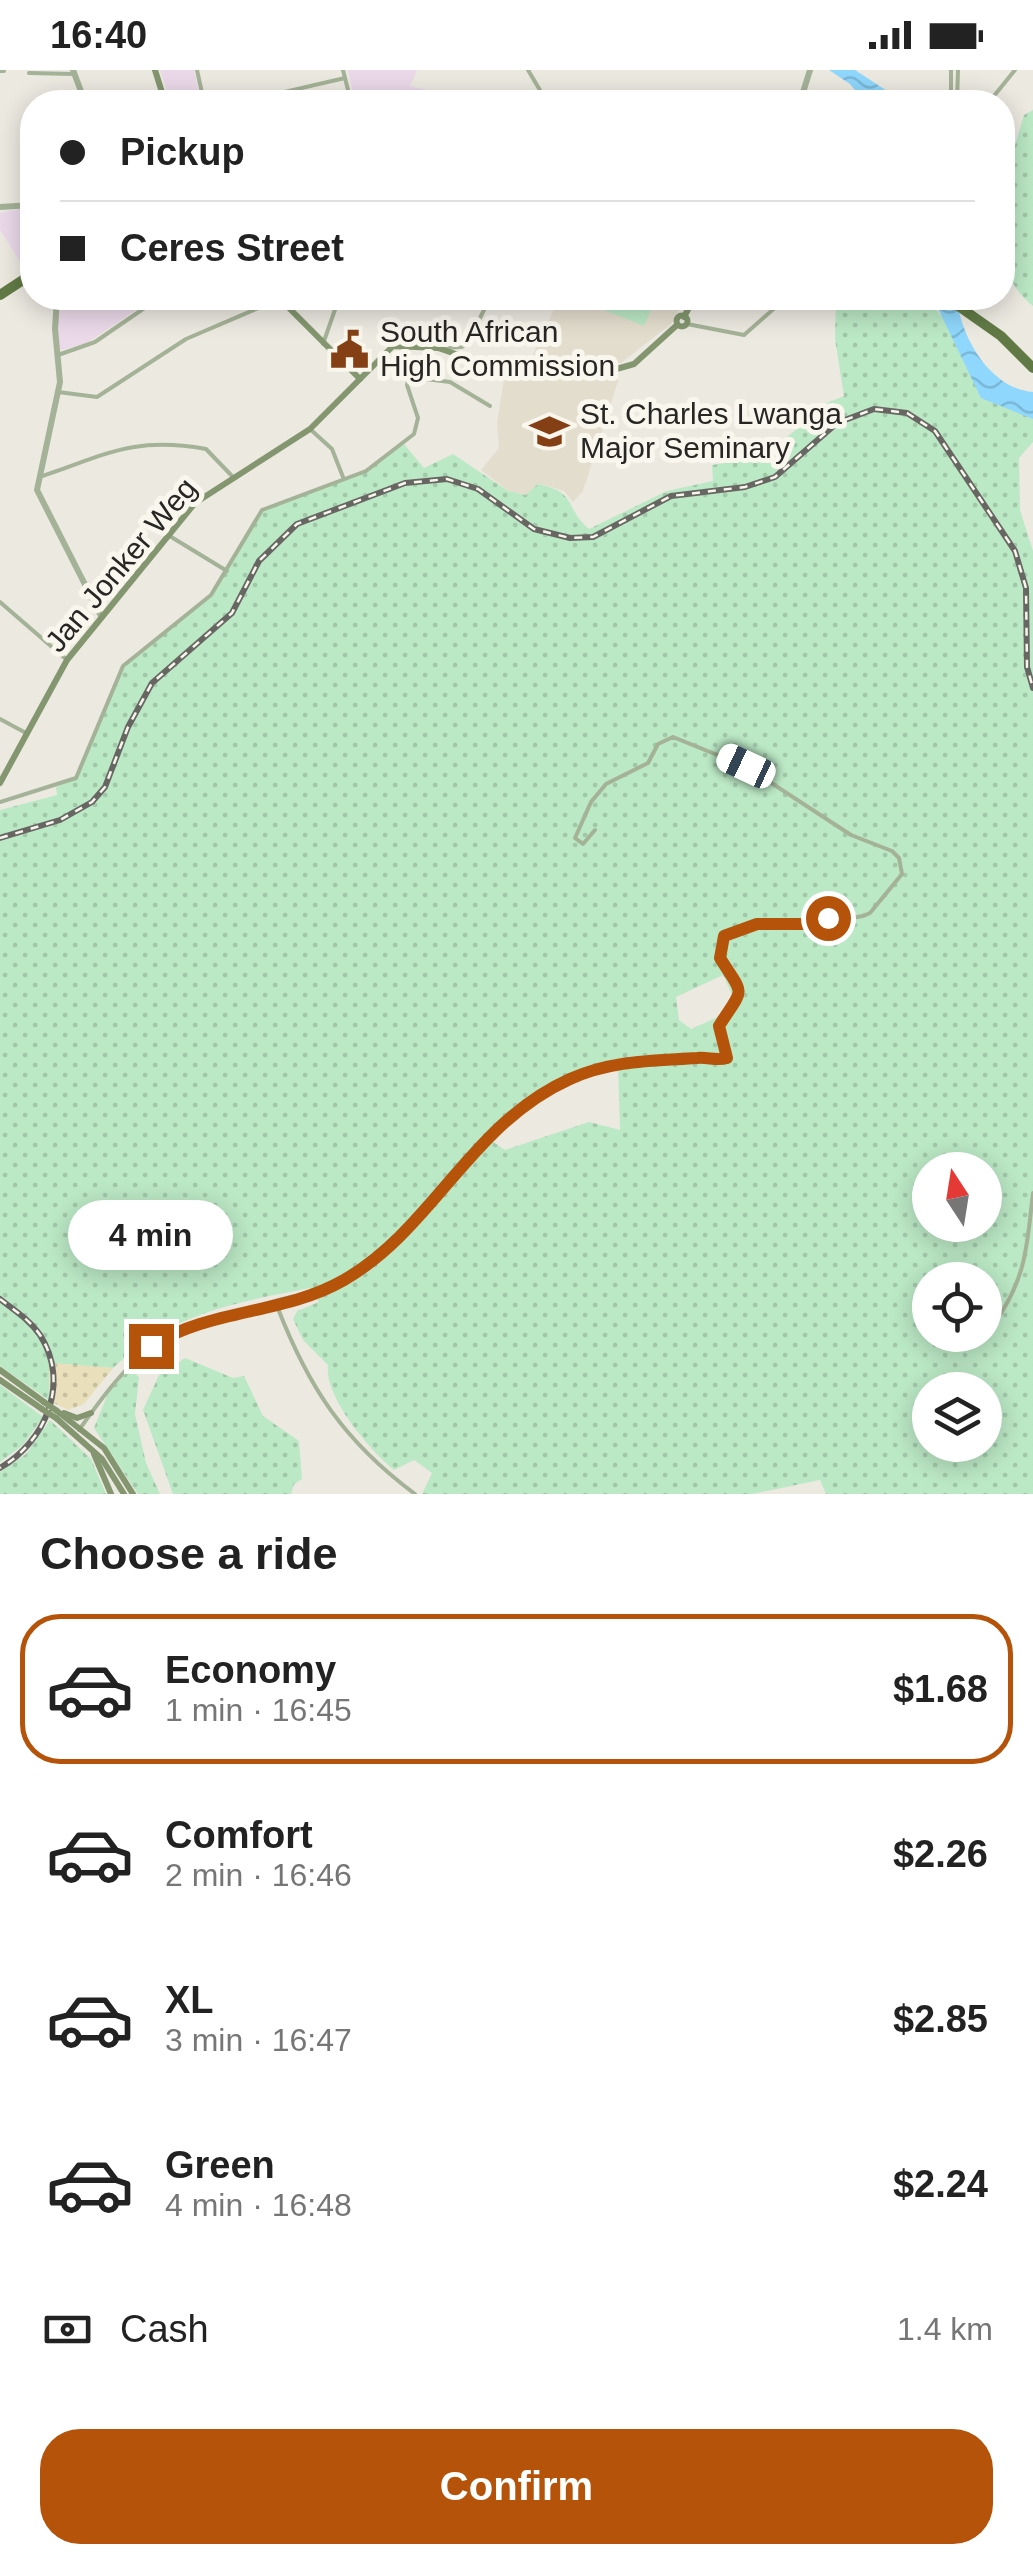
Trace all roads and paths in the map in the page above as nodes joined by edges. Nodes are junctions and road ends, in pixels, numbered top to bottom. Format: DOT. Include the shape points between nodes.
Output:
graph roads {
  1 [pos="344,70"];
  2 [pos="1015,70"];
  3 [pos="74,72"];
  4 [pos="30,74"];
  5 [pos="345,78"];
  6 [pos="293,90"];
  7 [pos="348,90"];
  8 [pos="999,90"];
  9 [pos="57,310"];
  10 [pos="142,310"];
  11 [pos="252,310"];
  12 [pos="290,310"];
  13 [pos="335,310"];
  14 [pos="484,310"];
  15 [pos="688,310"];
  16 [pos="773,310"];
  17 [pos="964,310"];
  18 [pos="683,322"];
  19 [pos="323,344"];
  20 [pos="441,350"];
  21 [pos="58,354"];
  22 [pos="1033,368"];
  23 [pos="360,379"];
  24 [pos="58,392"];
  25 [pos="490,406"];
  26 [pos="310,430"];
  27 [pos="232,476"];
  28 [pos="39,477"];
  29 [pos="344,479"];
  30 [pos="168,535"];
  31 [pos="227,572"];
  32 [pos="0,602"];
  33 [pos="102,616"];
  34 [pos="68,660"];
  35 [pos="0,719"];
  36 [pos="26,733"];
  37 [pos="0,783"];
  38 [pos="0,802"];
  39 [pos="595,830"];
  40 [pos="1033,1193"];
  41 [pos="316,1294"];
  42 [pos="292,1303"];
  43 [pos="276,1304"];
  44 [pos="251,1308"];
  45 [pos="262,1308"];
  46 [pos="1002,1312"];
  47 [pos="280,1315"];
  48 [pos="0,1370"];
  49 [pos="0,1380"];
  50 [pos="43,1406"];
  51 [pos="57,1413"];
  52 [pos="91,1413"];
  53 [pos="78,1431"];
  54 [pos="90,1446"];
  55 [pos="111,1494"];
  56 [pos="124,1494"];
  57 [pos="133,1494"];
  58 [pos="416,1494"];
  1 -- 5 [label="street"];
  2 -- 8 [label="street"];
  3 -- 4 [label="street"];
  5 -- 6 [label="street"];
  5 -- 7 [label="street"];
  9 -- 21 [label="street"];
  10 -- 21 [label="street" via="95,342"];
  11 -- 24 [label="street" via="186,339 98,397"];
  12 -- 19 [label="main road"];
  13 -- 19 [label="street"];
  14 -- 20 [label="street" via="468,342"];
  15 -- 18 [label="main road, Jan Jonker Weg"];
  16 -- 18 [label="street" via="744,336"];
  17 -- 22 [label="highway"];
  18 -- 20 [label="main road, Jan Jonker Weg" via="643,358 616,371 518,375"];
  19 -- 23 [label="main road"];
  20 -- 23 [label="main road, Jan Jonker Weg" via="393,346"];
  21 -- 24 [label="street"];
  23 -- 26 [label="main road, Jan Jonker Weg"];
  24 -- 28 [label="street"];
  25 -- 29 [label="street" via="450,382 408,377 418,418 414,434 366,471"];
  26 -- 27 [label="main road, Jan Jonker Weg"];
  26 -- 29 [label="street" via="332,449"];
  27 -- 28 [label="street" via="206,449 140,444"];
  27 -- 30 [label="main road, Jan Jonker Weg" via="200,498"];
  28 -- 33 [label="street" via="38,494"];
  29 -- 31 [label="street" via="262,510"];
  30 -- 31 [label="street"];
  30 -- 33 [label="main road, Jan Jonker Weg"];
  31 -- 38 [label="street" via="202,604 122,666 76,778"];
  32 -- 34 [label="street"];
  33 -- 34 [label="main road, Jan Jonker Weg"];
  34 -- 36 [label="main road, Jan Jonker Weg"];
  35 -- 36 [label="street"];
  36 -- 37 [label="main road, Jan Jonker Weg"];
  39 -- 41 [label="street" via="583,844 576,838 606,784 648,763 658,744 673,737 746,766 840,829 892,851 900,858 901,878 870,914 757,924 724,936 720,958 740,991 719,1026 728,1057 602,1067 528,1100 485,1137 385,1251"];
  40 -- 46 [label="street" via="1023,1271"];
  41 -- 42 [label="street"];
  41 -- 43 [label="street"];
  42 -- 43 [label="street"];
  42 -- 47 [label="street"];
  43 -- 44 [label="street"];
  43 -- 45 [label="street"];
  43 -- 47 [label="street"];
  44 -- 45 [label="street"];
  44 -- 52 [label="street" via="151,1346 118,1374"];
  45 -- 47 [label="street"];
  47 -- 58 [label="street" via="340,1426 370,1460"];
  48 -- 50 [label="main road"];
  49 -- 50 [label="main road"];
  50 -- 51 [label="main road, bridge"];
  51 -- 52 [label="main road"];
  51 -- 53 [label="main road"];
  52 -- 53 [label="street"];
  53 -- 54 [label="main road"];
  53 -- 57 [label="main road" via="111,1456"];
  54 -- 55 [label="main road"];
  54 -- 56 [label="main road"];
}
